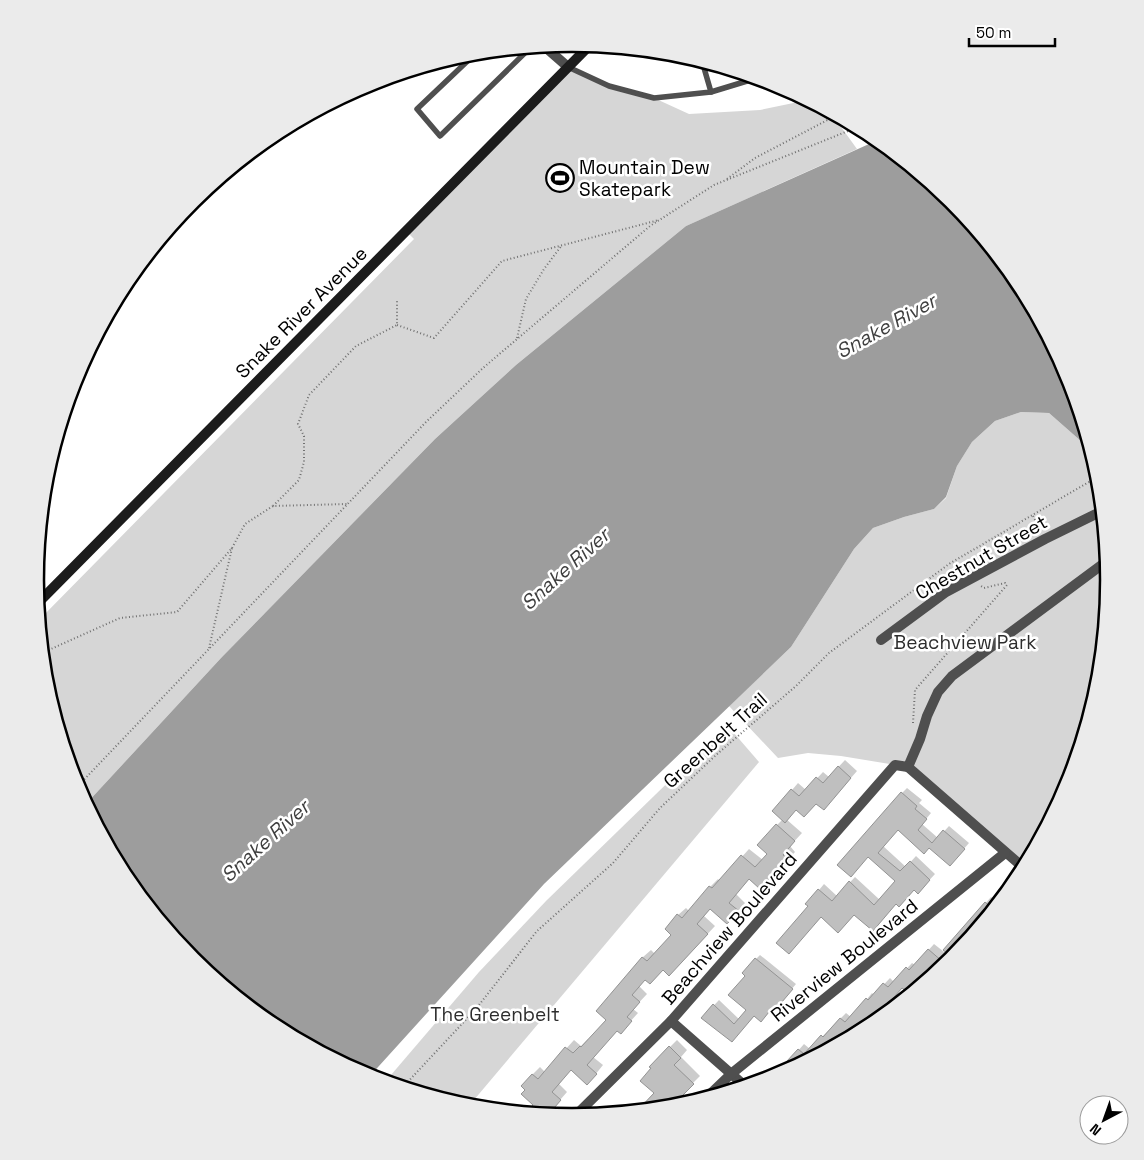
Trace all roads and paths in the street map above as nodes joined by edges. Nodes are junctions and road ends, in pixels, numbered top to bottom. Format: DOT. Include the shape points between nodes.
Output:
graph roads {
  1 [pos="582,52"];
  2 [pos="552,53"];
  3 [pos="524,54"];
  4 [pos="466,63"];
  5 [pos="568,66"];
  6 [pos="705,69"];
  7 [pos="746,81"];
  8 [pos="712,92"];
  9 [pos="830,120"];
  10 [pos="849,131"];
  11 [pos="726,180"];
  12 [pos="660,220"];
  13 [pos="562,245"];
  14 [pos="397,299"];
  15 [pos="397,325"];
  16 [pos="517,339"];
  17 [pos="1091,481"];
  18 [pos="347,504"];
  19 [pos="272,506"];
  20 [pos="1096,514"];
  21 [pos="1033,516"];
  22 [pos="1045,539"];
  23 [pos="232,548"];
  24 [pos="1100,566"];
  25 [pos="971,579"];
  26 [pos="44,596"];
  27 [pos="881,640"];
  28 [pos="209,649"];
  29 [pos="48,650"];
  30 [pos="913,724"];
  31 [pos="908,767"];
  32 [pos="83,780"];
  33 [pos="1005,853"];
  34 [pos="1017,863"];
  35 [pos="671,1021"];
  36 [pos="731,1074"];
  37 [pos="739,1081"];
  38 [pos="408,1082"];
  39 [pos="717,1088"];
  40 [pos="583,1108"];
  1 -- 5 [label="main road, Snake River Avenue"];
  2 -- 5 [label="street"];
  3 -- 4 [label="lane" via="440,136 417,109"];
  5 -- 8 [label="lane" via="609,86 654,98"];
  5 -- 26 [label="main road, Snake River Avenue"];
  6 -- 8 [label="lane"];
  7 -- 8 [label="lane"];
  9 -- 11 [label="path" via="755,158"];
  10 -- 11 [label="path"];
  11 -- 12 [label="path"];
  12 -- 13 [label="path"];
  12 -- 16 [label="path"];
  13 -- 15 [label="path" via="502,261 434,338"];
  13 -- 16 [label="path" via="526,299"];
  14 -- 15 [label="path"];
  15 -- 19 [label="path" via="356,346 309,395 298,424 304,436 304,462 299,480"];
  16 -- 18 [label="path" via="426,422"];
  17 -- 21 [label="path, Greenbelt Trail"];
  18 -- 19 [label="path"];
  18 -- 28 [label="path"];
  19 -- 23 [label="path" via="245,524"];
  20 -- 22 [label="street, Chestnut Street"];
  21 -- 22 [label="path"];
  21 -- 38 [label="path, Greenbelt Trail" via="948,564 898,600 829,653 716,755 660,808 613,863 537,931 475,1010"];
  22 -- 25 [label="street, Chestnut Street"];
  23 -- 28 [label="path"];
  23 -- 29 [label="path" via="177,612 120,618"];
  24 -- 31 [label="street" via="952,676 938,692"];
  25 -- 27 [label="street, Chestnut Street" via="946,592"];
  25 -- 30 [label="path" via="984,588 1007,585 915,690"];
  28 -- 32 [label="path"];
  31 -- 33 [label="street"];
  31 -- 35 [label="street, Beachview Boulevard" via="895,765"];
  33 -- 34 [label="street"];
  33 -- 36 [label="street, Riverview Boulevard"];
  35 -- 36 [label="street"];
  35 -- 40 [label="street, Beachview Boulevard"];
  36 -- 37 [label="street"];
  36 -- 39 [label="street, Riverview Boulevard"];
}
